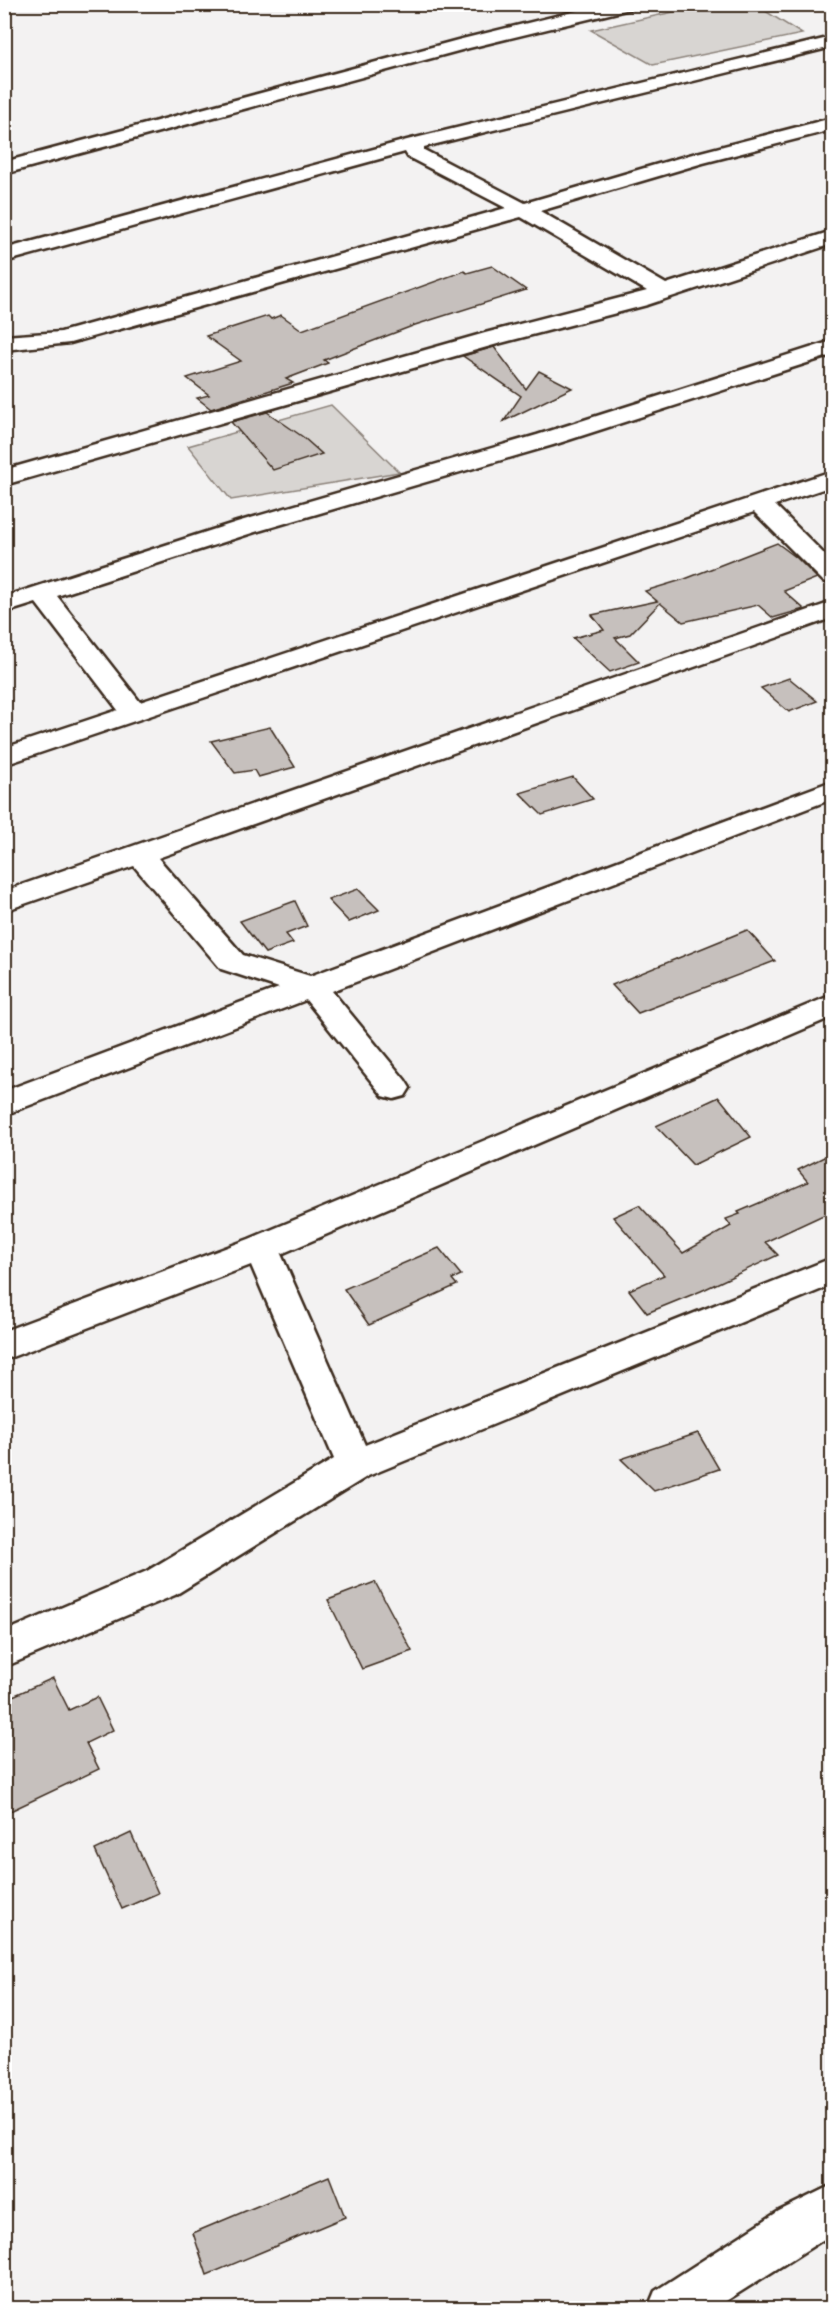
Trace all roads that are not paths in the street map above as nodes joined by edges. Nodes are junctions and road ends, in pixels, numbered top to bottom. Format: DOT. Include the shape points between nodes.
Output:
graph roads {
  1 [pos="628,4"];
  2 [pos="832,42"];
  3 [pos="832,124"];
  4 [pos="414,144"];
  5 [pos="4,168"];
  6 [pos="524,210"];
  7 [pos="832,237"];
  8 [pos="4,256"];
  9 [pos="664,292"];
  10 [pos="4,344"];
  11 [pos="832,348"];
  12 [pos="4,478"];
  13 [pos="832,478"];
  14 [pos="759,502"];
  15 [pos="832,576"];
  16 [pos="42,593"];
  17 [pos="4,605"];
  18 [pos="832,610"];
  19 [pos="134,713"];
  20 [pos="4,757"];
  21 [pos="832,789"];
  22 [pos="139,854"];
  23 [pos="4,902"];
  24 [pos="313,988"];
  25 [pos="832,1005"];
  26 [pos="394,1088"];
  27 [pos="4,1104"];
  28 [pos="261,1248"];
  29 [pos="832,1271"];
  30 [pos="4,1346"];
  31 [pos="355,1465"];
  32 [pos="4,1650"];
  33 [pos="832,2209"];
  34 [pos="672,2308"];
  1 -- 5 [label="street" via="464,44"];
  2 -- 4 [label="street"];
  3 -- 6 [label="street"];
  4 -- 6 [label="street" via="415,153"];
  4 -- 8 [label="street"];
  6 -- 9 [label="street"];
  6 -- 10 [label="street" via="62,338"];
  7 -- 9 [label="street"];
  9 -- 12 [label="street"];
  11 -- 16 [label="street"];
  13 -- 14 [label="street"];
  14 -- 15 [label="street"];
  14 -- 19 [label="street"];
  16 -- 17 [label="street"];
  16 -- 19 [label="street"];
  18 -- 22 [label="street"];
  19 -- 20 [label="street"];
  21 -- 24 [label="street"];
  22 -- 23 [label="street"];
  22 -- 24 [label="street" via="232,962"];
  24 -- 26 [label="street"];
  24 -- 27 [label="street"];
  25 -- 28 [label="street"];
  28 -- 30 [label="street"];
  28 -- 31 [label="street"];
  29 -- 31 [label="street"];
  31 -- 32 [label="street" via="161,1583"];
  33 -- 34 [label="street"];
}
